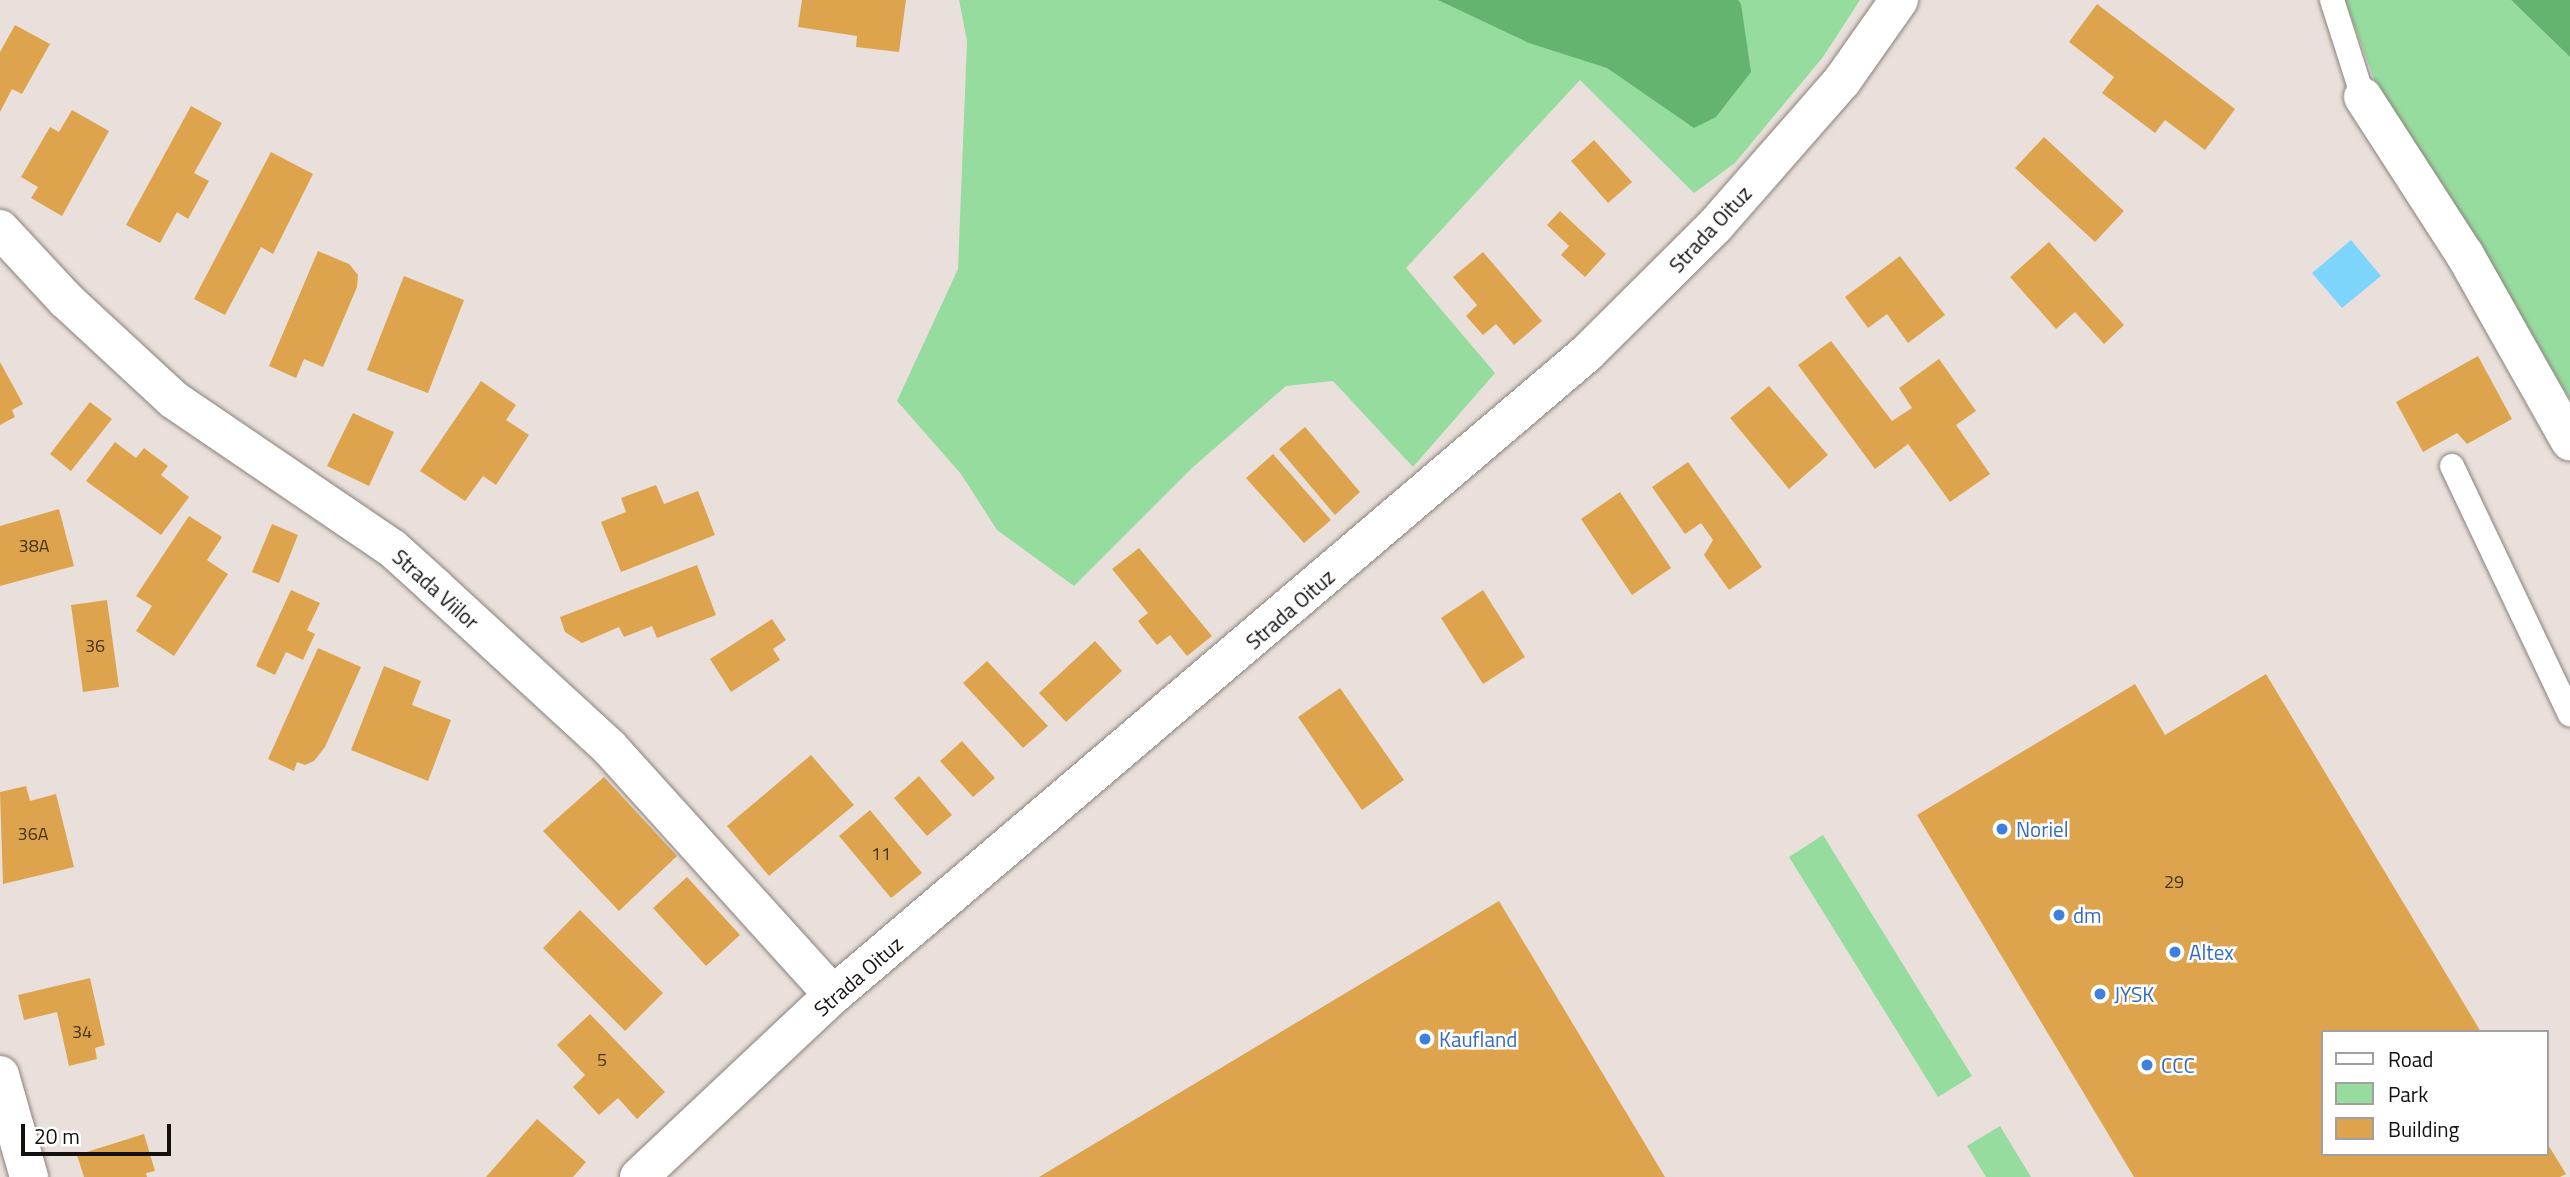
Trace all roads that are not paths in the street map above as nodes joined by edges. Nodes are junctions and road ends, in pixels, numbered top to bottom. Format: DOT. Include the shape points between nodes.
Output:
graph roads {
  1 [pos="1899,0"];
  2 [pos="2332,0"];
  3 [pos="2363,97"];
  4 [pos="0,229"];
  5 [pos="2570,441"];
  6 [pos="2452,466"];
  7 [pos="2570,714"];
  8 [pos="833,995"];
  9 [pos="0,1075"];
  10 [pos="29,1177"];
  11 [pos="639,1177"];
  1 -- 8 [label="main road, Strada Oituz" via="1842,81 1715,226 1587,353"];
  2 -- 3 [label="lane"];
  3 -- 5 [label="main road" via="2465,255"];
  4 -- 8 [label="main road, Strada Viilor" via="66,300 174,400 392,548 444,595 609,747"];
  6 -- 7 [label="lane"];
  8 -- 11 [label="main road, Strada Oituz"];
  9 -- 10 [label="main road"];
}
